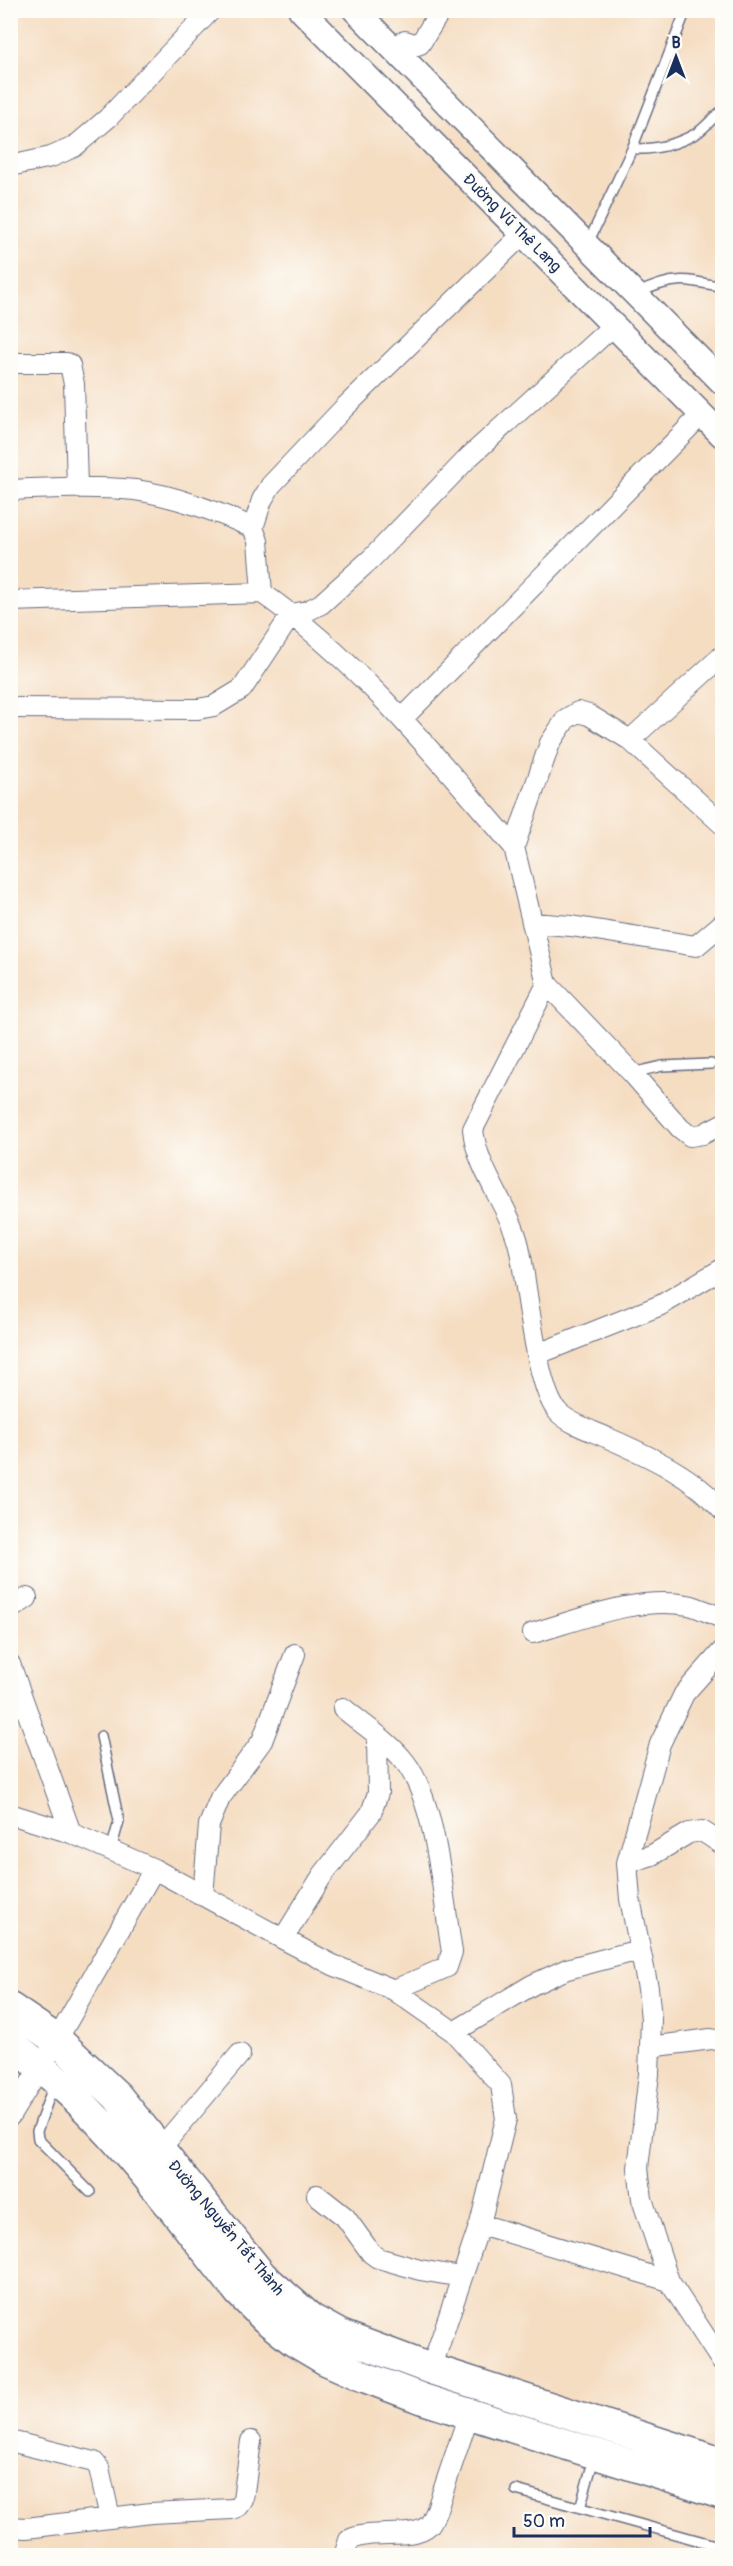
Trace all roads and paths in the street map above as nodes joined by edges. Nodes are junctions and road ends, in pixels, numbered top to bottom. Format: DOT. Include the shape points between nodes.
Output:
graph roads {
  1 [pos="211,10"];
  2 [pos="301,10"];
  3 [pos="355,10"];
  4 [pos="441,10"];
  5 [pos="686,10"];
  6 [pos="388,44"];
  7 [pos="723,111"];
  8 [pos="632,149"];
  9 [pos="10,165"];
  10 [pos="523,234"];
  11 [pos="587,245"];
  12 [pos="723,287"];
  13 [pos="636,294"];
  14 [pos="614,325"];
  15 [pos="10,363"];
  16 [pos="723,382"];
  17 [pos="702,414"];
  18 [pos="723,435"];
  19 [pos="77,487"];
  20 [pos="10,490"];
  21 [pos="253,528"];
  22 [pos="262,593"];
  23 [pos="10,601"];
  24 [pos="292,614"];
  25 [pos="723,656"];
  26 [pos="10,708"];
  27 [pos="403,718"];
  28 [pos="630,740"];
  29 [pos="723,824"];
  30 [pos="514,847"];
  31 [pos="532,923"];
  32 [pos="723,924"];
  33 [pos="548,984"];
  34 [pos="711,1064"];
  35 [pos="632,1073"];
  36 [pos="723,1124"];
  37 [pos="723,1269"];
  38 [pos="538,1354"];
  39 [pos="723,1510"];
  40 [pos="27,1598"];
  41 [pos="10,1609"];
  42 [pos="723,1618"];
  43 [pos="533,1633"];
  44 [pos="723,1651"];
  45 [pos="296,1654"];
  46 [pos="10,1664"];
  47 [pos="343,1708"];
  48 [pos="101,1736"];
  49 [pos="377,1736"];
  50 [pos="10,1814"];
  51 [pos="71,1833"];
  52 [pos="723,1844"];
  53 [pos="111,1850"];
  54 [pos="627,1863"];
  55 [pos="154,1869"];
  56 [pos="203,1896"];
  57 [pos="283,1939"];
  58 [pos="639,1950"];
  59 [pos="394,1990"];
  60 [pos="10,2008"];
  61 [pos="454,2031"];
  62 [pos="57,2040"];
  63 [pos="723,2041"];
  64 [pos="10,2044"];
  65 [pos="650,2047"];
  66 [pos="240,2054"];
  67 [pos="49,2072"];
  68 [pos="10,2115"];
  69 [pos="160,2149"];
  70 [pos="90,2192"];
  71 [pos="317,2195"];
  72 [pos="480,2224"];
  73 [pos="462,2277"];
  74 [pos="669,2281"];
  75 [pos="723,2362"];
  76 [pos="431,2369"];
  77 [pos="469,2414"];
  78 [pos="10,2441"];
  79 [pos="251,2441"];
  80 [pos="595,2454"];
  81 [pos="723,2463"];
  82 [pos="516,2490"];
  83 [pos="723,2494"];
  84 [pos="580,2508"];
  85 [pos="110,2518"];
  86 [pos="10,2527"];
  87 [pos="723,2547"];
  88 [pos="344,2556"];
  89 [pos="720,2556"];
  1 -- 9 [label="street" via="108,118 74,147 51,157"];
  2 -- 10 [label="street, Đường Vũ Thê Lang"];
  3 -- 6 [label="street"];
  4 -- 6 [label="street" via="420,44"];
  5 -- 8 [label="lane"];
  6 -- 11 [label="street"];
  7 -- 8 [label="lane" via="698,132 675,143 659,149"];
  8 -- 11 [label="lane"];
  10 -- 14 [label="street, Đường Vũ Thê Lang"];
  10 -- 21 [label="street" via="271,485"];
  11 -- 13 [label="street"];
  12 -- 13 [label="lane" via="682,279 666,281"];
  13 -- 16 [label="street"];
  14 -- 17 [label="street, Đường Vũ Thê Lang"];
  14 -- 24 [label="street" via="470,457 372,558 321,604"];
  15 -- 19 [label="street" via="70,365"];
  17 -- 18 [label="street, Đường Vũ Thê Lang"];
  17 -- 27 [label="street"];
  19 -- 20 [label="street"];
  19 -- 21 [label="street" via="136,490 167,497"];
  21 -- 22 [label="street" via="258,541"];
  22 -- 23 [label="street"];
  22 -- 24 [label="street"];
  24 -- 26 [label="street" via="242,689 214,706"];
  24 -- 27 [label="street"];
  25 -- 28 [label="street"];
  27 -- 30 [label="street"];
  28 -- 29 [label="street"];
  28 -- 30 [label="street" via="589,715 578,712 566,719 550,743"];
  30 -- 31 [label="street"];
  31 -- 32 [label="street" via="696,946"];
  31 -- 33 [label="street"];
  33 -- 35 [label="street"];
  33 -- 38 [label="street" via="473,1128 475,1148 519,1245"];
  34 -- 35 [label="lane" via="662,1066"];
  35 -- 36 [label="street" via="690,1136"];
  37 -- 38 [label="street" via="661,1305"];
  38 -- 39 [label="street" via="548,1394 559,1413 656,1459 711,1497"];
  40 -- 41 [label="street"];
  42 -- 43 [label="street" via="690,1605 660,1602"];
  44 -- 54 [label="street" via="684,1694 660,1744"];
  45 -- 56 [label="street" via="262,1741 220,1798 209,1825"];
  46 -- 51 [label="street"];
  47 -- 49 [label="street"];
  48 -- 53 [label="lane" via="119,1821"];
  49 -- 57 [label="street" via="378,1793 371,1813 322,1876"];
  49 -- 59 [label="street" via="405,1761 422,1789 452,1952 447,1967"];
  50 -- 51 [label="street"];
  51 -- 53 [label="street"];
  52 -- 54 [label="street" via="702,1831 689,1833 652,1855"];
  53 -- 55 [label="street"];
  54 -- 58 [label="street"];
  55 -- 56 [label="street"];
  55 -- 62 [label="street"];
  56 -- 57 [label="street"];
  57 -- 59 [label="street"];
  58 -- 61 [label="street" via="567,1969"];
  58 -- 65 [label="street" via="648,1988"];
  59 -- 61 [label="street"];
  60 -- 62 [label="main road, Đường Nguyễn Tất Thành"];
  61 -- 72 [label="street" via="501,2085 506,2119"];
  62 -- 67 [label="street"];
  62 -- 69 [label="main road, Đường Nguyễn Tất Thành" via="117,2096"];
  63 -- 65 [label="street"];
  64 -- 67 [label="main road, Đường Nguyễn Tất Thành"];
  65 -- 74 [label="street" via="638,2168 642,2199"];
  66 -- 69 [label="street"];
  67 -- 68 [label="street"];
  67 -- 70 [label="lane" via="38,2139"];
  67 -- 77 [label="main road, Đường Nguyễn Tất Thành" via="97,2116 240,2293 265,2318 326,2360"];
  69 -- 76 [label="main road, Đường Nguyễn Tất Thành" via="262,2276 286,2299 340,2335"];
  71 -- 73 [label="street" via="352,2225 378,2258"];
  72 -- 73 [label="street"];
  72 -- 74 [label="street"];
  73 -- 76 [label="street"];
  74 -- 75 [label="street"];
  76 -- 81 [label="main road, Đường Nguyễn Tất Thành"];
  77 -- 80 [label="main road, Đường Nguyễn Tất Thành"];
  77 -- 88 [label="street" via="430,2525 417,2532 360,2534 349,2540"];
  78 -- 85 [label="street" via="94,2462 99,2468"];
  79 -- 85 [label="street" via="239,2506"];
  80 -- 83 [label="main road, Đường Nguyễn Tất Thành"];
  80 -- 84 [label="lane"];
  82 -- 84 [label="lane"];
  84 -- 87 [label="lane"];
  85 -- 86 [label="street"];
  87 -- 89 [label="lane"];
}
